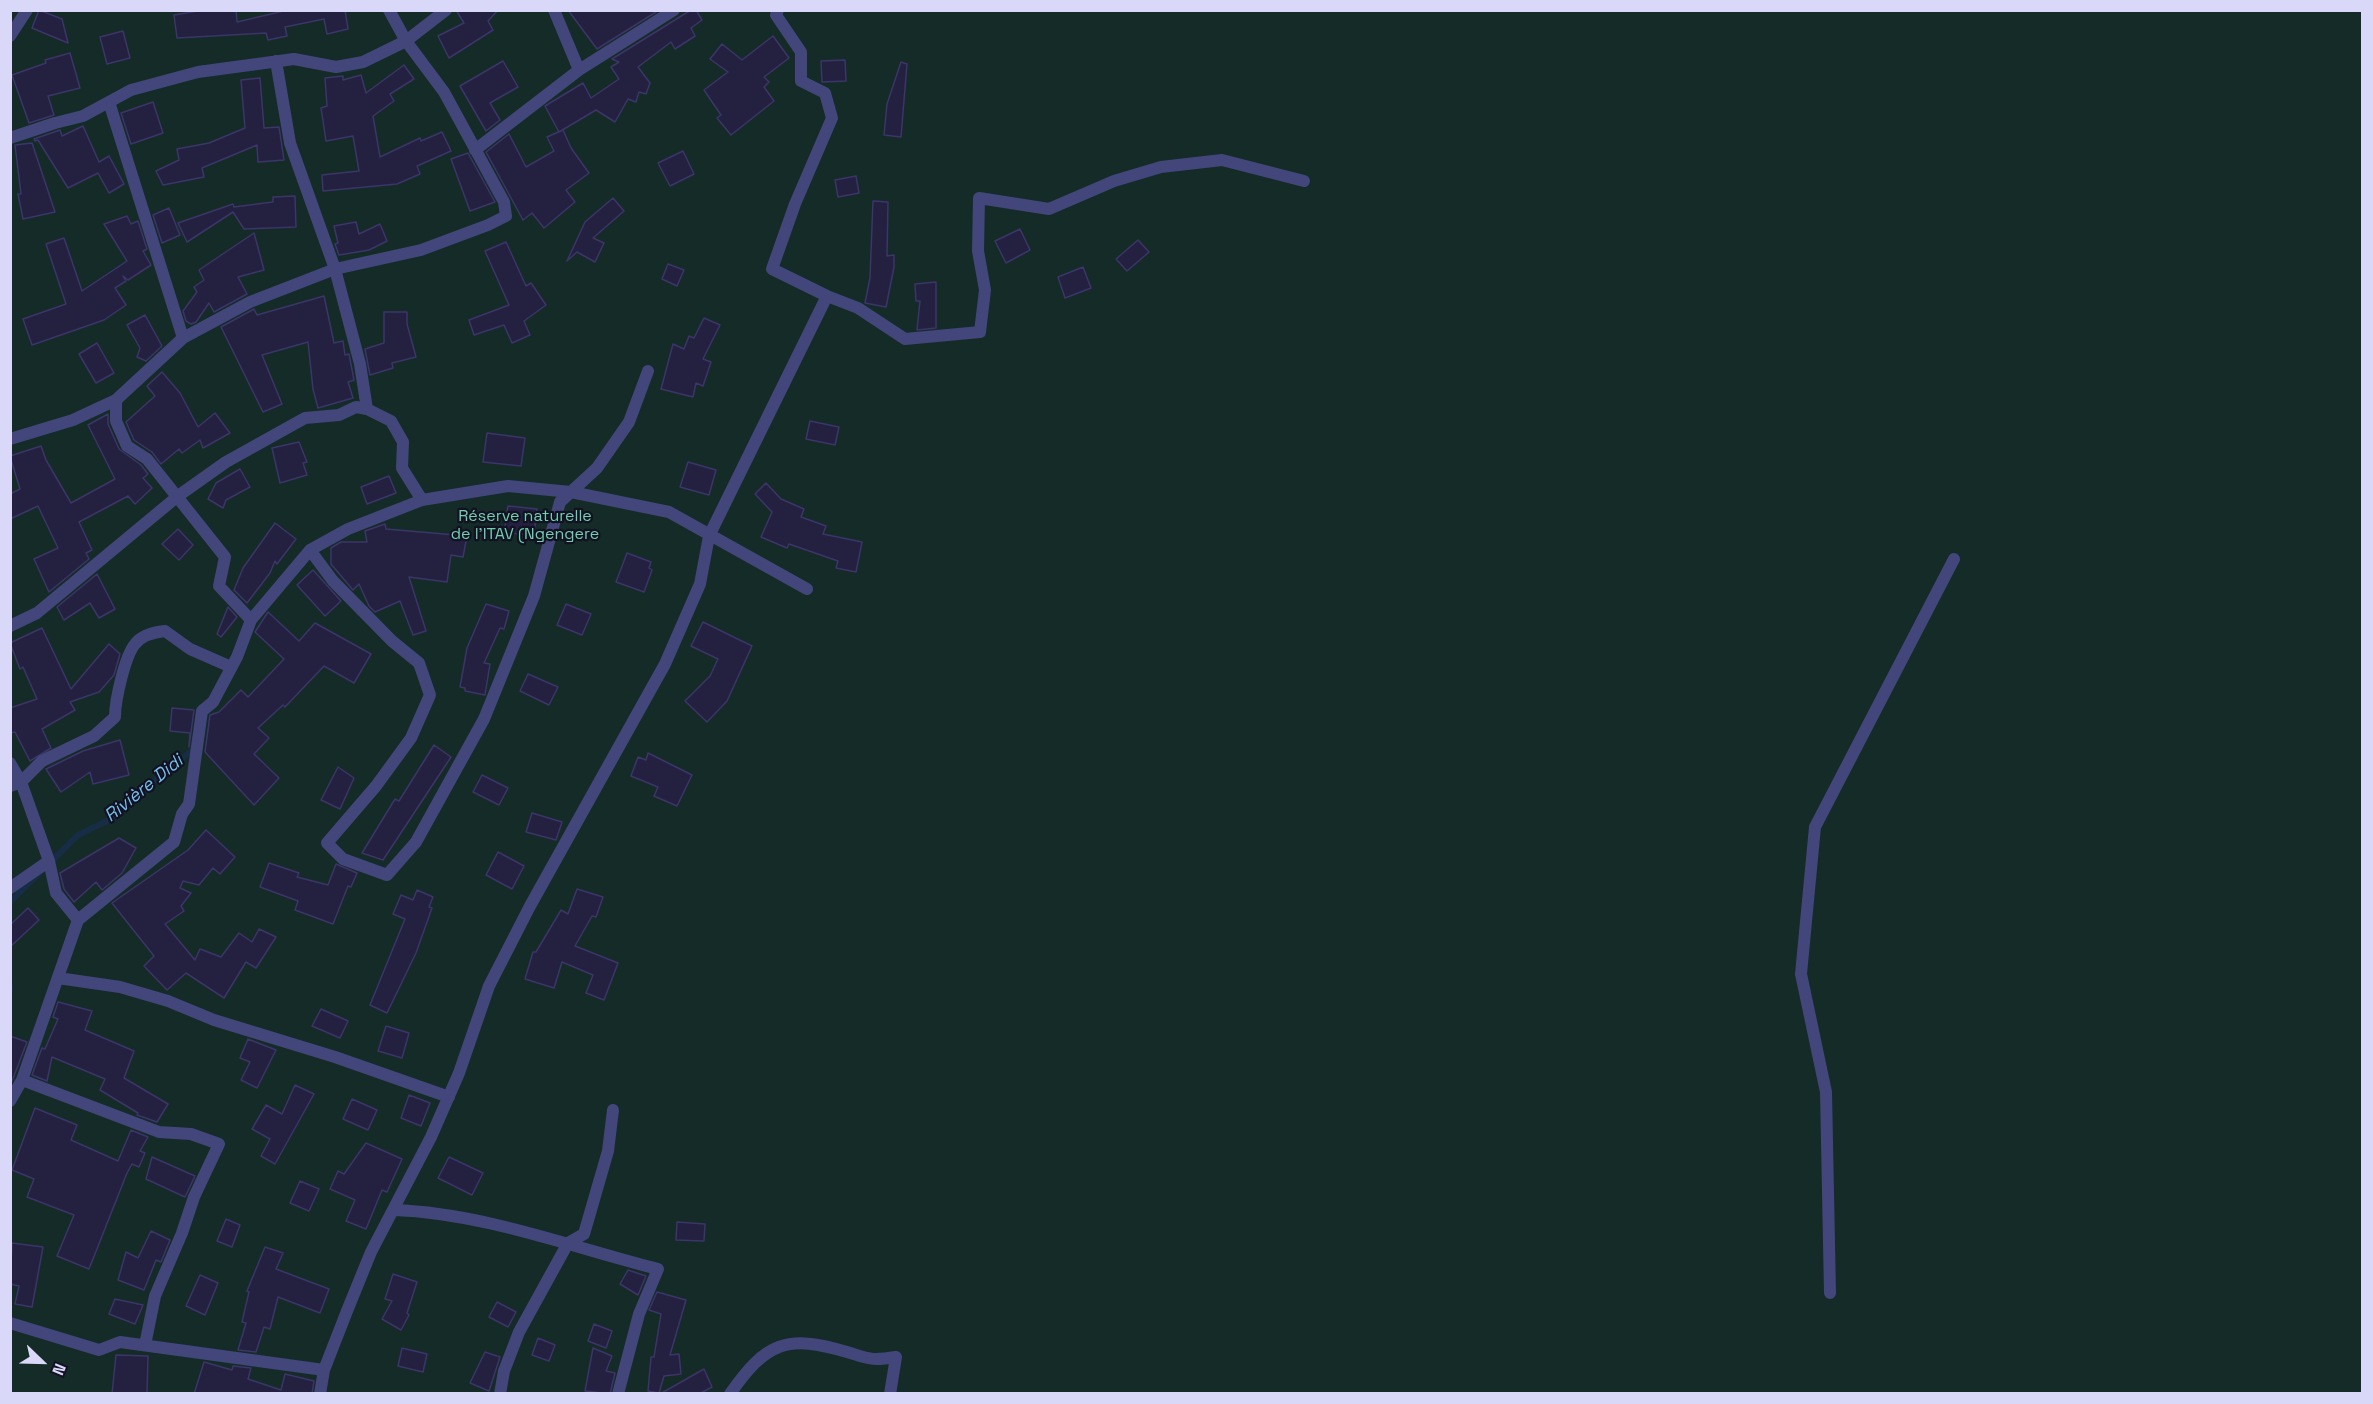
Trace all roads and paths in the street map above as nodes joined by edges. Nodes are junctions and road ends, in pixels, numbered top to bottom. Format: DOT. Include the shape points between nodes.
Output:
graph roads {
  1 [pos="27,10"];
  2 [pos="389,10"];
  3 [pos="446,10"];
  4 [pos="554,10"];
  5 [pos="674,10"];
  6 [pos="778,10"];
  7 [pos="10,36"];
  8 [pos="406,41"];
  9 [pos="276,61"];
  10 [pos="579,70"];
  11 [pos="109,102"];
  12 [pos="10,138"];
  13 [pos="475,150"];
  14 [pos="1304,181"];
  15 [pos="335,269"];
  16 [pos="827,296"];
  17 [pos="183,338"];
  18 [pos="648,371"];
  19 [pos="116,400"];
  20 [pos="367,409"];
  21 [pos="10,438"];
  22 [pos="571,492"];
  23 [pos="178,496"];
  24 [pos="422,500"];
  25 [pos="709,536"];
  26 [pos="310,550"];
  27 [pos="1954,559"];
  28 [pos="807,589"];
  29 [pos="251,620"];
  30 [pos="10,626"];
  31 [pos="231,668"];
  32 [pos="10,763"];
  33 [pos="16,784"];
  34 [pos="51,866"];
  35 [pos="10,888"];
  36 [pos="78,920"];
  37 [pos="58,978"];
  38 [pos="22,1080"];
  39 [pos="448,1097"];
  40 [pos="11,1101"];
  41 [pos="613,1110"];
  42 [pos="394,1210"];
  43 [pos="568,1243"];
  44 [pos="1830,1293"];
  45 [pos="10,1323"];
  46 [pos="145,1346"];
  47 [pos="324,1370"];
  48 [pos="320,1394"];
  49 [pos="500,1394"];
  50 [pos="618,1394"];
  51 [pos="730,1394"];
  52 [pos="890,1394"];
  1 -- 7 [label="street"];
  2 -- 8 [label="street"];
  3 -- 8 [label="street"];
  4 -- 10 [label="street"];
  5 -- 10 [label="street"];
  6 -- 16 [label="street" via="776,15 801,52 801,81 825,93 832,118 772,269"];
  8 -- 9 [label="street" via="363,62 336,67 294,59"];
  8 -- 13 [label="street" via="444,92"];
  9 -- 11 [label="street" via="198,72 131,90"];
  9 -- 15 [label="street" via="290,143"];
  10 -- 13 [label="street"];
  11 -- 12 [label="street" via="83,117"];
  11 -- 17 [label="street"];
  13 -- 15 [label="street" via="504,202 506,216 421,250"];
  14 -- 16 [label="street" via="1222,160 1152,170 1049,208 979,198 978,250 985,290 980,332 905,339 858,308"];
  15 -- 17 [label="street" via="250,302"];
  15 -- 20 [label="street" via="360,364"];
  16 -- 25 [label="street"];
  17 -- 19 [label="street"];
  18 -- 22 [label="street" via="629,422 597,468"];
  19 -- 21 [label="street" via="73,420"];
  19 -- 23 [label="street" via="116,421 127,446 147,459"];
  20 -- 23 [label="street" via="356,407 339,415 305,418 226,462"];
  20 -- 24 [label="street" via="391,421 403,442 402,468"];
  22 -- 24 [label="street" via="508,486"];
  22 -- 25 [label="street" via="669,512"];
  22 -- 26 [label="street" via="560,502 534,596 484,719 416,842 387,874 343,859 327,843 411,738 430,695 419,663 333,581"];
  23 -- 29 [label="street" via="225,558 219,586"];
  23 -- 30 [label="street" via="37,613"];
  24 -- 26 [label="street" via="348,529"];
  25 -- 28 [label="street"];
  25 -- 39 [label="street" via="700,584 665,664 489,986"];
  26 -- 29 [label="street"];
  27 -- 44 [label="street" via="1815,827 1801,974 1826,1092"];
  29 -- 31 [label="street"];
  31 -- 33 [label="street" via="190,649 165,631 154,632 135,644 116,696 115,717 94,736 42,761"];
  31 -- 36 [label="street" via="213,702 202,711 189,804 174,842"];
  32 -- 33 [label="street"];
  33 -- 34 [label="street"];
  34 -- 35 [label="street"];
  34 -- 36 [label="street" via="56,893"];
  36 -- 37 [label="street"];
  37 -- 38 [label="street"];
  37 -- 39 [label="street" via="120,987 168,1001 214,1020"];
  38 -- 40 [label="street"];
  38 -- 46 [label="street" via="159,1132 191,1134 219,1144 155,1296"];
  39 -- 42 [label="street"];
  41 -- 43 [label="street" via="608,1151 584,1234"];
  42 -- 43 [label="street" via="427,1211"];
  42 -- 47 [label="street" via="371,1252"];
  43 -- 49 [label="street" via="519,1332"];
  43 -- 50 [label="street" via="658,1269 639,1314"];
  45 -- 46 [label="street" via="99,1350 120,1342"];
  46 -- 47 [label="street"];
  47 -- 48 [label="street"];
  51 -- 52 [label="street" via="765,1353 791,1341 845,1351 872,1361 896,1357"];
}
